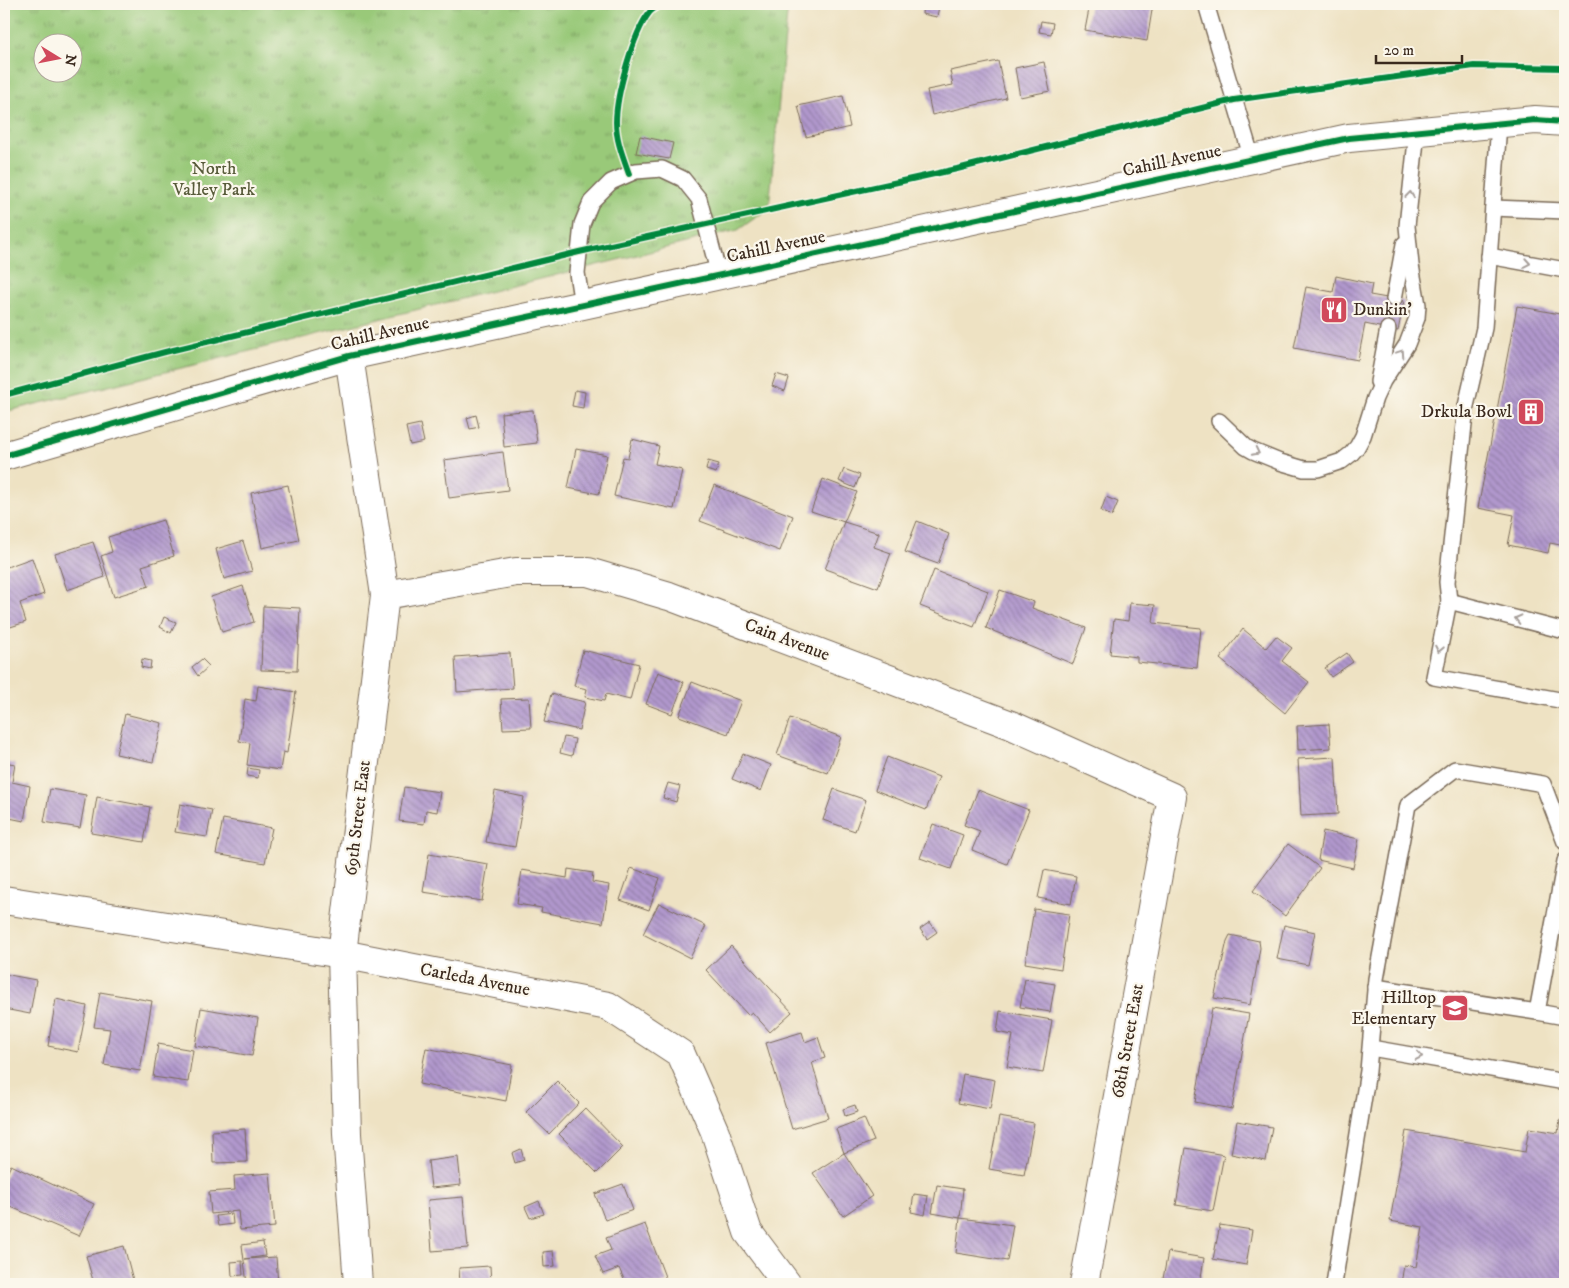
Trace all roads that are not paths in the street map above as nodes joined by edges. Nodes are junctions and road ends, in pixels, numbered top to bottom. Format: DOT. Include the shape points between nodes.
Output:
graph roads {
  1 [pos="1206,4"];
  2 [pos="1565,122"];
  3 [pos="1499,124"];
  4 [pos="1417,131"];
  5 [pos="1252,159"];
  6 [pos="1493,208"];
  7 [pos="1565,211"];
  8 [pos="1407,226"];
  9 [pos="1489,256"];
  10 [pos="1565,270"];
  11 [pos="719,275"];
  12 [pos="1394,299"];
  13 [pos="582,304"];
  14 [pos="1388,329"];
  15 [pos="348,356"];
  16 [pos="1376,398"];
  17 [pos="1220,421"];
  18 [pos="4,456"];
  19 [pos="385,596"];
  20 [pos="1448,601"];
  21 [pos="1565,631"];
  22 [pos="1565,700"];
  23 [pos="1172,797"];
  24 [pos="1565,842"];
  25 [pos="1565,861"];
  26 [pos="4,900"];
  27 [pos="1558,935"];
  28 [pos="342,954"];
  29 [pos="1375,987"];
  30 [pos="1537,1012"];
  31 [pos="1565,1017"];
  32 [pos="1371,1048"];
  33 [pos="1565,1082"];
  34 [pos="358,1284"];
  35 [pos="787,1284"];
  36 [pos="1084,1284"];
  37 [pos="1334,1284"];
  1 -- 5 [label="lane"];
  2 -- 3 [label="street, Cahill Avenue" via="1535,120"];
  3 -- 4 [label="street, Cahill Avenue"];
  3 -- 6 [label="lane"];
  4 -- 5 [label="street, Cahill Avenue" via="1348,138"];
  8 -- 4 [label="lane, one-way"];
  5 -- 11 [label="street, Cahill Avenue"];
  6 -- 7 [label="lane"];
  6 -- 9 [label="lane"];
  8 -- 12 [label="lane"];
  16 -- 8 [label="lane, one-way" via="1388,372 1407,344 1417,318"];
  9 -- 10 [label="lane, one-way"];
  9 -- 20 [label="lane" via="1484,328 1466,406 1447,582"];
  11 -- 13 [label="street, Cahill Avenue"];
  11 -- 13 [label="lane" via="699,199 683,179 662,169 636,171 611,182 591,202 582,224 577,274"];
  13 -- 15 [label="street, Cahill Avenue"];
  14 -- 16 [label="lane"];
  15 -- 18 [label="street, Cahill Avenue"];
  15 -- 19 [label="street, 69th Street East"];
  17 -- 16 [label="lane, one-way" via="1246,447 1262,455 1304,469 1318,469 1342,461 1357,447"];
  19 -- 23 [label="street, Cain Avenue" via="516,572 588,572 669,596 1011,725"];
  19 -- 28 [label="street, 69th Street East"];
  21 -- 20 [label="lane, one-way"];
  20 -- 22 [label="lane, one-way" via="1434,677"];
  23 -- 36 [label="street, 68th Street East"];
  24 -- 29 [label="lane" via="1544,784 1455,769 1408,805"];
  25 -- 27 [label="lane"];
  26 -- 28 [label="street, Carleda Avenue"];
  27 -- 30 [label="lane"];
  28 -- 34 [label="street, 69th Street East" via="347,1134"];
  28 -- 35 [label="street, Carleda Avenue" via="608,1006 680,1054 715,1132 748,1232"];
  29 -- 30 [label="lane"];
  29 -- 32 [label="lane"];
  30 -- 31 [label="lane"];
  32 -- 33 [label="lane, one-way"];
  32 -- 37 [label="lane"];
}
